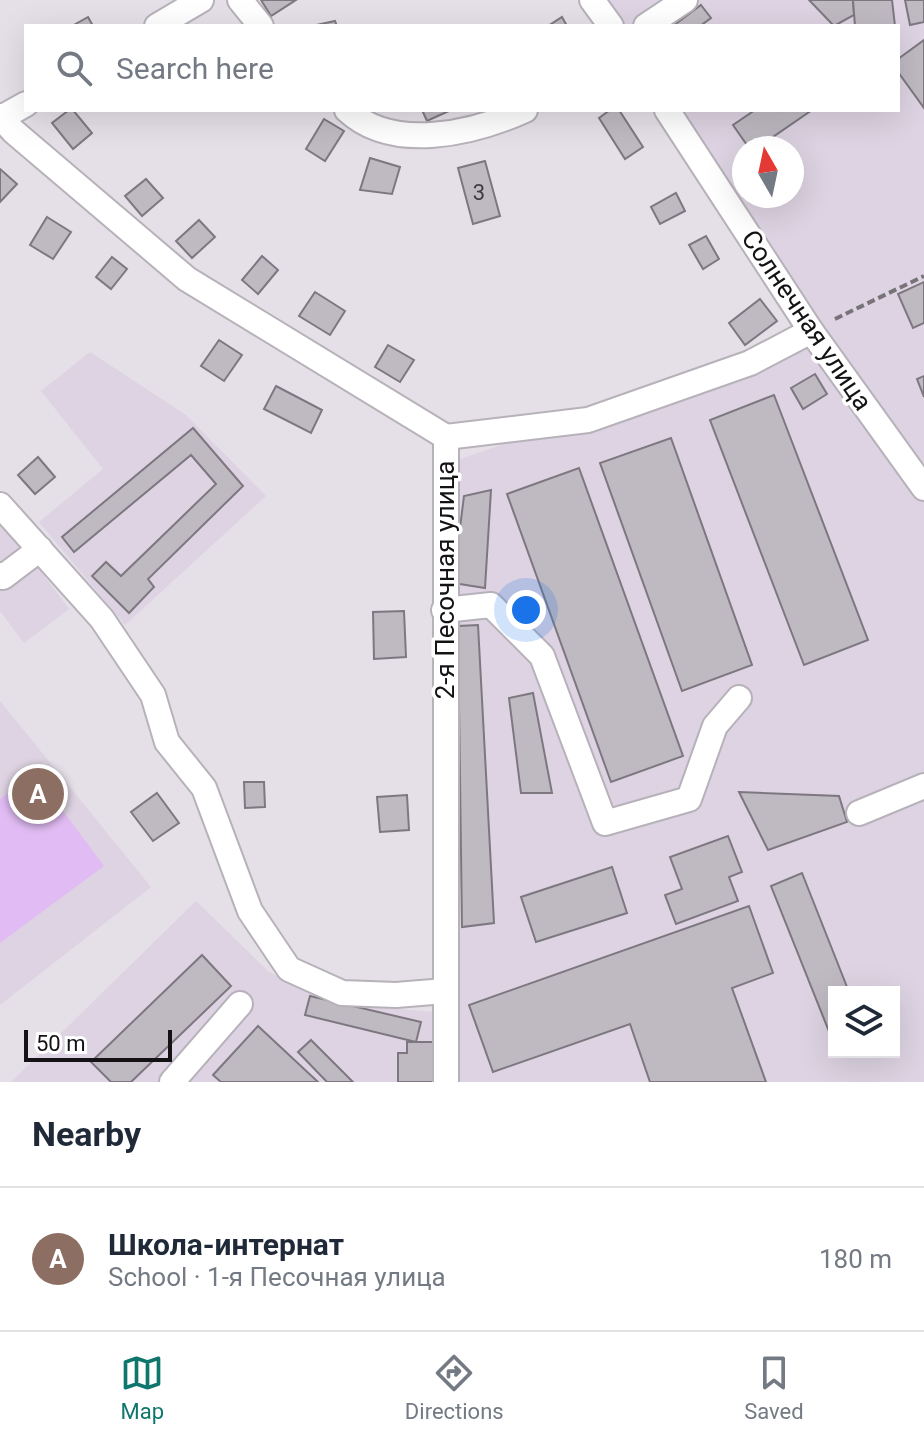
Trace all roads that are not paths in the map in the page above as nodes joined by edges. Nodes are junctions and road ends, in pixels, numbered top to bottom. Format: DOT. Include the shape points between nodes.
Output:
graph roads {
  1 [pos="201,0"];
  2 [pos="240,0"];
  3 [pos="592,0"];
  4 [pos="685,0"];
  5 [pos="160,24"];
  6 [pos="259,24"];
  7 [pos="610,24"];
  8 [pos="649,24"];
  9 [pos="24,105"];
  10 [pos="349,112"];
  11 [pos="521,112"];
  12 [pos="668,112"];
  13 [pos="1,117"];
  14 [pos="811,331"];
  15 [pos="446,437"];
  16 [pos="924,488"];
  17 [pos="0,505"];
  18 [pos="40,549"];
  19 [pos="0,575"];
  20 [pos="444,610"];
  21 [pos="739,698"];
  22 [pos="924,786"];
  23 [pos="859,813"];
  24 [pos="445,991"];
  25 [pos="240,1004"];
  26 [pos="172,1082"];
  27 [pos="446,1082"];
  1 -- 5 [label="street"];
  2 -- 6 [label="street"];
  3 -- 7 [label="street"];
  4 -- 8 [label="street"];
  9 -- 13 [label="street"];
  10 -- 11 [label="street" via="360,122 414,137 501,121"];
  12 -- 14 [label="street, Солнечная улица"];
  13 -- 15 [label="street, 2-я Песочная улица" via="187,279"];
  14 -- 15 [label="street" via="750,363 588,420"];
  14 -- 16 [label="street, Солнечная улица"];
  15 -- 20 [label="street, 2-я Песочная улица"];
  17 -- 18 [label="street"];
  18 -- 19 [label="street"];
  18 -- 24 [label="street" via="102,619 153,695 167,742 204,788 250,911 289,969 342,993"];
  20 -- 21 [label="street" via="491,605 542,656 605,823 689,799 715,726"];
  20 -- 24 [label="street, 2-я Песочная улица"];
  22 -- 23 [label="street"];
  24 -- 27 [label="street, 2-я Песочная улица"];
  25 -- 26 [label="street"];
}
